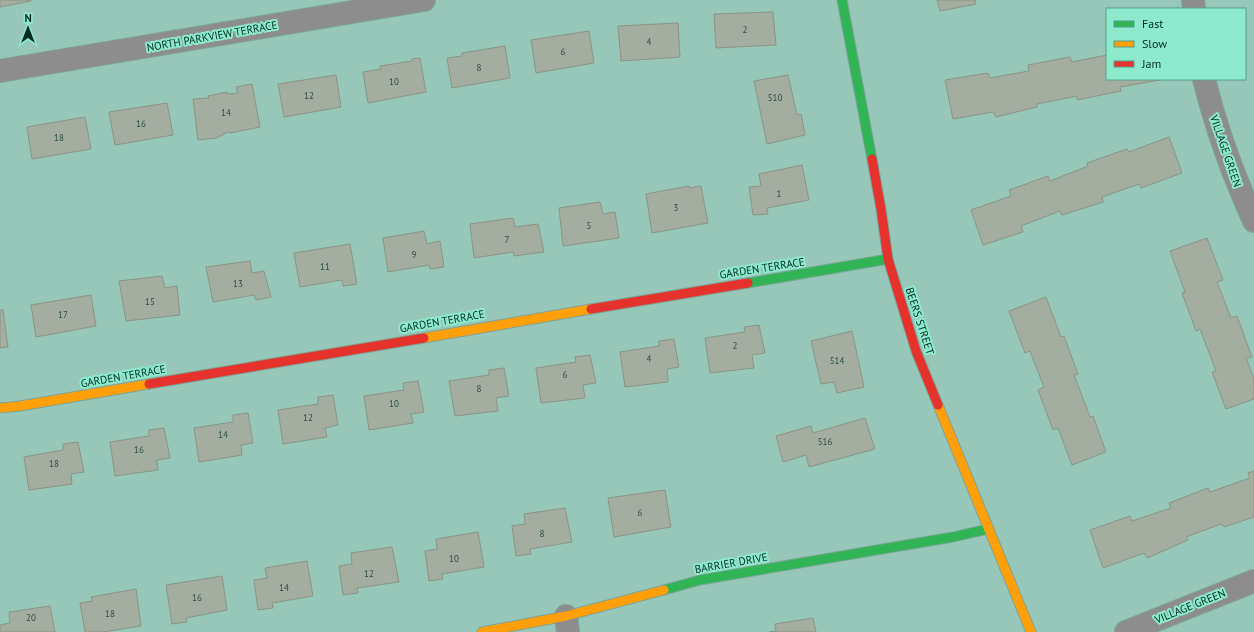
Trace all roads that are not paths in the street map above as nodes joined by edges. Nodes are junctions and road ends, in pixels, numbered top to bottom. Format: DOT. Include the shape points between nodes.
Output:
graph roads {
  1 [pos="424,0"];
  2 [pos="842,0"];
  3 [pos="0,71"];
  4 [pos="1204,80"];
  5 [pos="1254,221"];
  6 [pos="888,259"];
  7 [pos="0,408"];
  8 [pos="988,529"];
  9 [pos="1254,581"];
  10 [pos="567,624"];
  11 [pos="482,632"];
  12 [pos="1031,632"];
  13 [pos="1126,632"];
  1 -- 3 [label="street, NORTH PARKVIEW TERRACE"];
  2 -- 6 [label="street, BEERS STREET"];
  4 -- 5 [label="street, VILLAGE GREEN" via="1228,157"];
  6 -- 7 [label="street, GARDEN TERRACE"];
  6 -- 8 [label="street, BEERS STREET" via="916,351"];
  8 -- 10 [label="street, BARRIER DRIVE" via="700,580"];
  8 -- 12 [label="street, BEERS STREET"];
  9 -- 13 [label="street, VILLAGE GREEN"];
  10 -- 11 [label="street, BARRIER DRIVE"];
}
